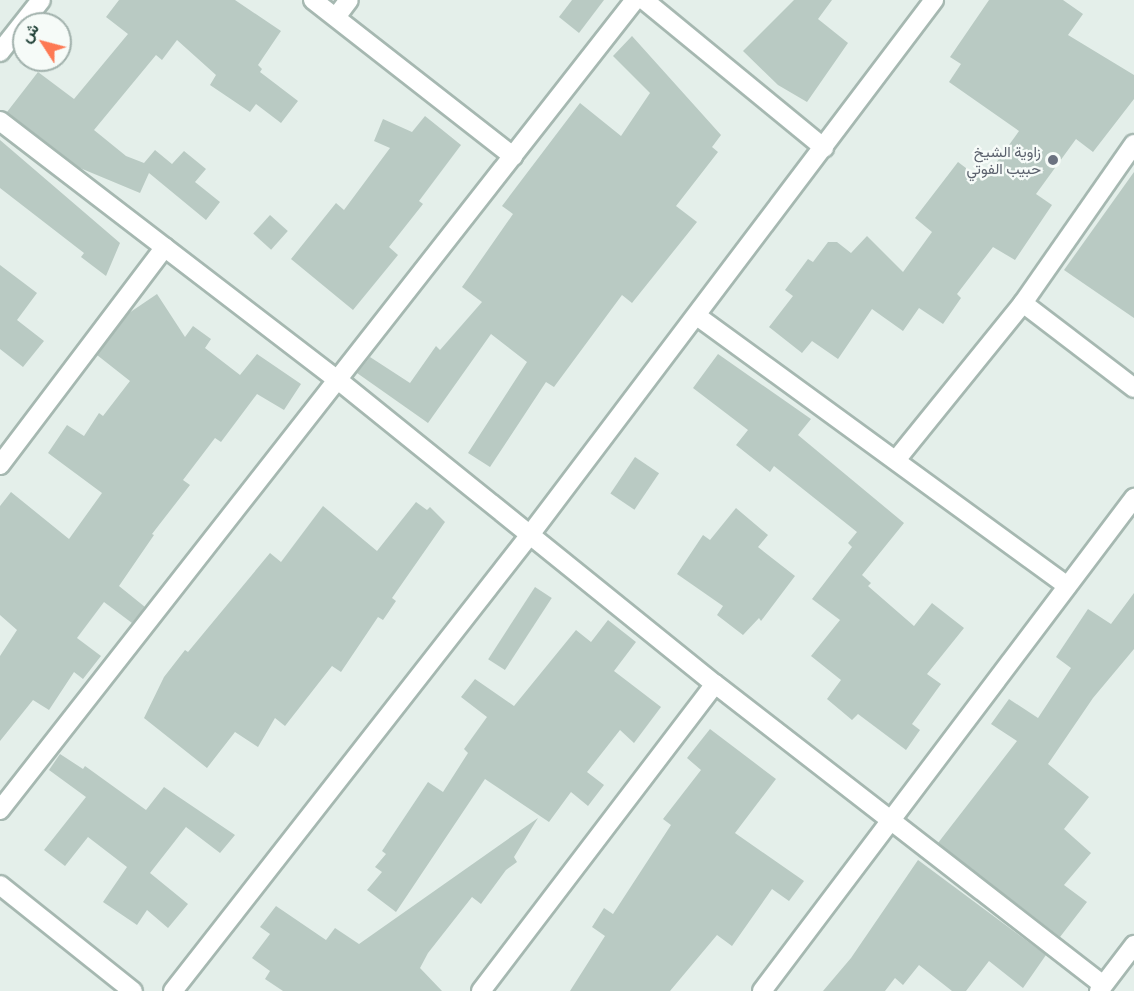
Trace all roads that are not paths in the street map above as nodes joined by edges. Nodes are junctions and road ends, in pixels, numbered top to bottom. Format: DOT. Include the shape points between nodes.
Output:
graph roads {
  1 [pos="41,0"];
  2 [pos="313,0"];
  3 [pos="349,0"];
  4 [pos="635,0"];
  5 [pos="644,0"];
  6 [pos="934,0"];
  7 [pos="336,17"];
  8 [pos="0,52"];
  9 [pos="0,121"];
  10 [pos="1134,144"];
  11 [pos="824,148"];
  12 [pos="513,156"];
  13 [pos="165,247"];
  14 [pos="1023,303"];
  15 [pos="697,316"];
  16 [pos="338,380"];
  17 [pos="1134,388"];
  18 [pos="896,460"];
  19 [pos="0,465"];
  20 [pos="1134,498"];
  21 [pos="529,536"];
  22 [pos="1067,586"];
  23 [pos="715,684"];
  24 [pos="0,810"];
  25 [pos="890,821"];
  26 [pos="0,885"];
  27 [pos="1134,945"];
  28 [pos="1101,988"];
  29 [pos="133,991"];
  30 [pos="173,991"];
  31 [pos="481,991"];
  32 [pos="762,991"];
  1 -- 8 [label="street"];
  2 -- 7 [label="street"];
  3 -- 7 [label="street"];
  4 -- 12 [label="street"];
  5 -- 11 [label="street"];
  6 -- 11 [label="street"];
  7 -- 12 [label="street"];
  9 -- 13 [label="street"];
  10 -- 14 [label="street"];
  11 -- 15 [label="street"];
  12 -- 16 [label="street"];
  13 -- 16 [label="street"];
  13 -- 19 [label="street"];
  14 -- 17 [label="street"];
  14 -- 18 [label="street"];
  15 -- 18 [label="street"];
  15 -- 21 [label="street"];
  16 -- 21 [label="street"];
  16 -- 24 [label="street"];
  18 -- 22 [label="street"];
  20 -- 22 [label="street"];
  21 -- 23 [label="street"];
  21 -- 30 [label="street"];
  22 -- 25 [label="street"];
  23 -- 25 [label="street"];
  23 -- 31 [label="street"];
  25 -- 28 [label="street"];
  25 -- 32 [label="street"];
  26 -- 29 [label="street"];
  27 -- 28 [label="street"];
}
